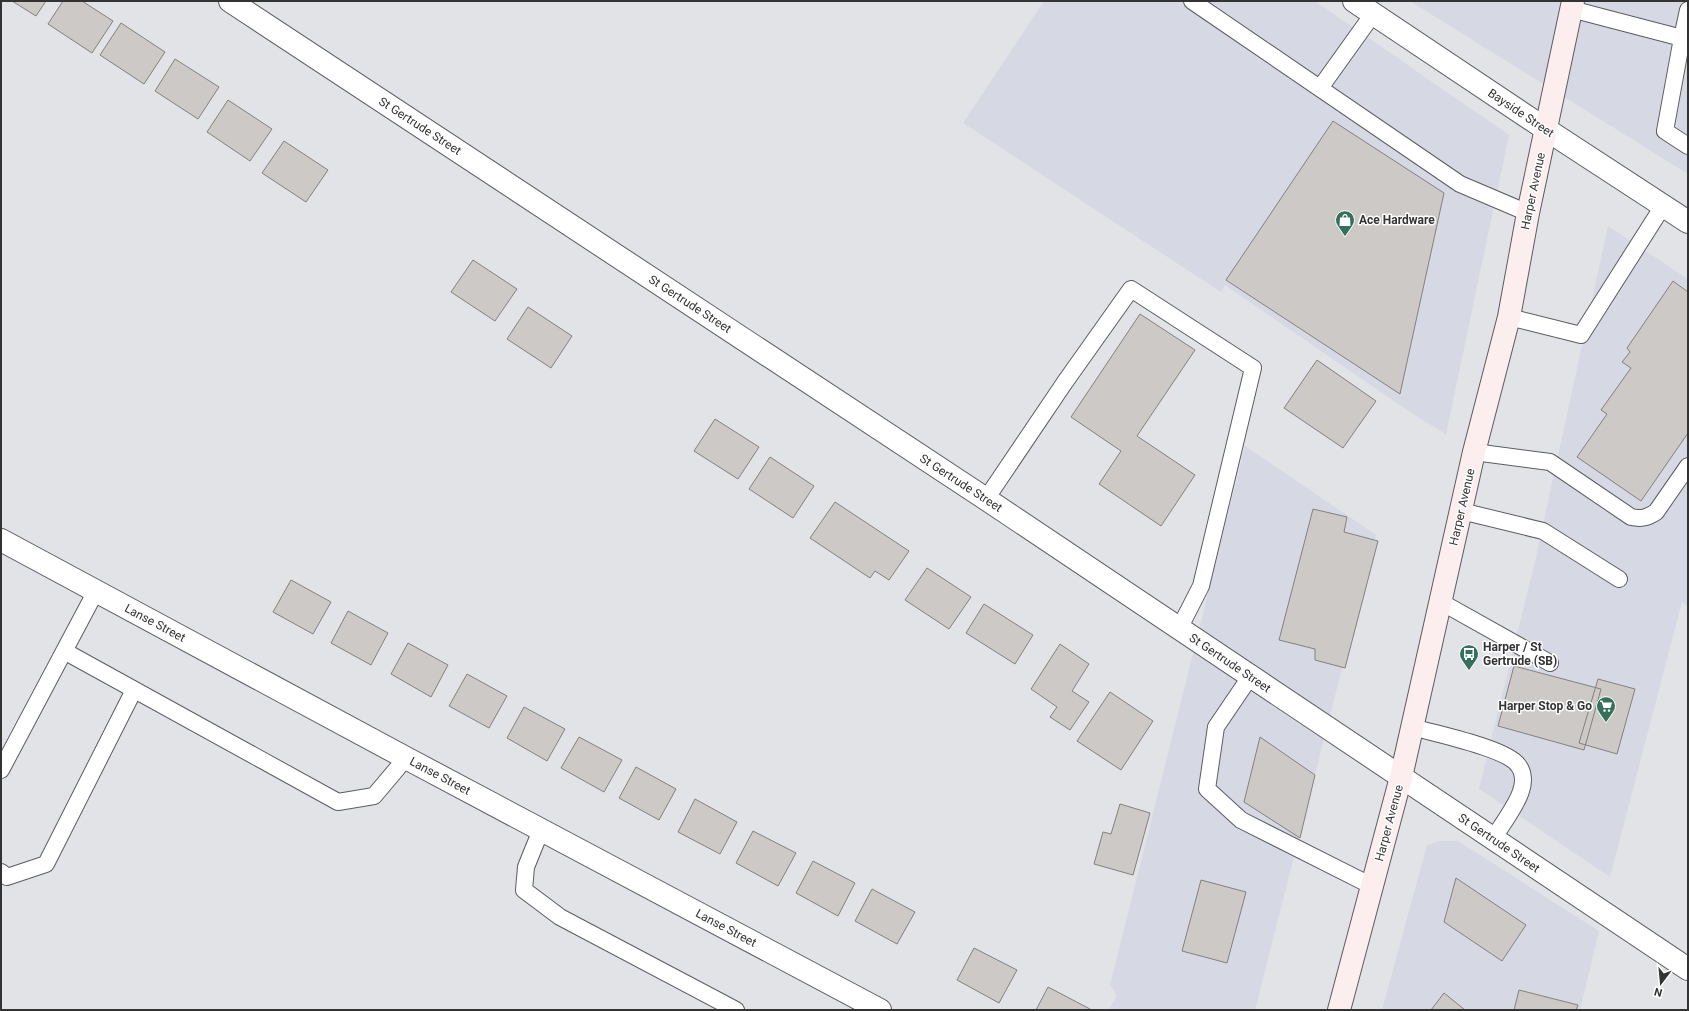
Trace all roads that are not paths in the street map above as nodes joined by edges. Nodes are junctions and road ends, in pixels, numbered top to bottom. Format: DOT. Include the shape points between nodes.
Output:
graph roads {
  1 [pos="230,1"];
  2 [pos="1192,1"];
  3 [pos="1354,1"];
  4 [pos="1572,5"];
  5 [pos="1688,10"];
  6 [pos="1374,14"];
  7 [pos="1685,40"];
  8 [pos="1320,88"];
  9 [pos="1547,130"];
  10 [pos="1688,146"];
  11 [pos="1663,206"];
  12 [pos="1528,213"];
  13 [pos="1688,222"];
  14 [pos="1509,317"];
  15 [pos="1474,452"];
  16 [pos="1688,466"];
  17 [pos="986,499"];
  18 [pos="1461,512"];
  19 [pos="1,540"];
  20 [pos="1619,579"];
  21 [pos="96,591"];
  22 [pos="1441,602"];
  23 [pos="1180,629"];
  24 [pos="64,651"];
  25 [pos="1550,663"];
  26 [pos="1250,677"];
  27 [pos="134,690"];
  28 [pos="1412,727"];
  29 [pos="406,758"];
  30 [pos="1,770"];
  31 [pos="1401,777"];
  32 [pos="541,830"];
  33 [pos="1493,839"];
  34 [pos="1,872"];
  35 [pos="1372,886"];
  36 [pos="1688,969"];
  37 [pos="736,1010"];
  38 [pos="880,1010"];
  39 [pos="1339,1010"];
  1 -- 17 [label="street, St Gertrude Street"];
  2 -- 8 [label="lane"];
  3 -- 6 [label="street, Bayside Street"];
  4 -- 7 [label="lane"];
  4 -- 9 [label="main road, Harper Avenue"];
  5 -- 7 [label="lane"];
  6 -- 8 [label="lane"];
  6 -- 9 [label="street, Bayside Street"];
  7 -- 10 [label="lane" via="1665,131"];
  8 -- 12 [label="lane" via="1460,184"];
  9 -- 11 [label="street, Bayside Street"];
  9 -- 12 [label="main road, Harper Avenue"];
  11 -- 13 [label="street, Bayside Street"];
  11 -- 14 [label="lane" via="1581,335"];
  12 -- 14 [label="main road, Harper Avenue"];
  14 -- 15 [label="main road, Harper Avenue"];
  15 -- 16 [label="lane" via="1550,462 1631,517 1640,519 1656,512"];
  15 -- 18 [label="main road, Harper Avenue"];
  17 -- 23 [label="street, St Gertrude Street"];
  17 -- 23 [label="lane" via="1131,289 1254,368 1201,586"];
  18 -- 20 [label="lane" via="1543,531"];
  18 -- 22 [label="main road, Harper Avenue"];
  19 -- 21 [label="street, Lanse Street"];
  21 -- 24 [label="lane"];
  21 -- 29 [label="street, Lanse Street"];
  22 -- 25 [label="lane"];
  22 -- 28 [label="main road, Harper Avenue"];
  23 -- 26 [label="street, St Gertrude Street"];
  24 -- 27 [label="lane"];
  24 -- 30 [label="lane"];
  26 -- 31 [label="street, St Gertrude Street"];
  26 -- 35 [label="lane" via="1216,727 1207,789 1241,820"];
  27 -- 29 [label="lane" via="338,802 374,796"];
  27 -- 34 [label="lane" via="46,864 7,877"];
  28 -- 31 [label="main road, Harper Avenue"];
  28 -- 33 [label="lane" via="1490,749 1505,755 1518,765 1524,777 1522,791"];
  29 -- 32 [label="street, Lanse Street"];
  31 -- 33 [label="street, St Gertrude Street"];
  31 -- 35 [label="main road, Harper Avenue"];
  32 -- 37 [label="lane" via="526,867 524,890 560,917"];
  32 -- 38 [label="street, Lanse Street"];
  33 -- 36 [label="street, St Gertrude Street"];
  35 -- 39 [label="main road, Harper Avenue"];
}
